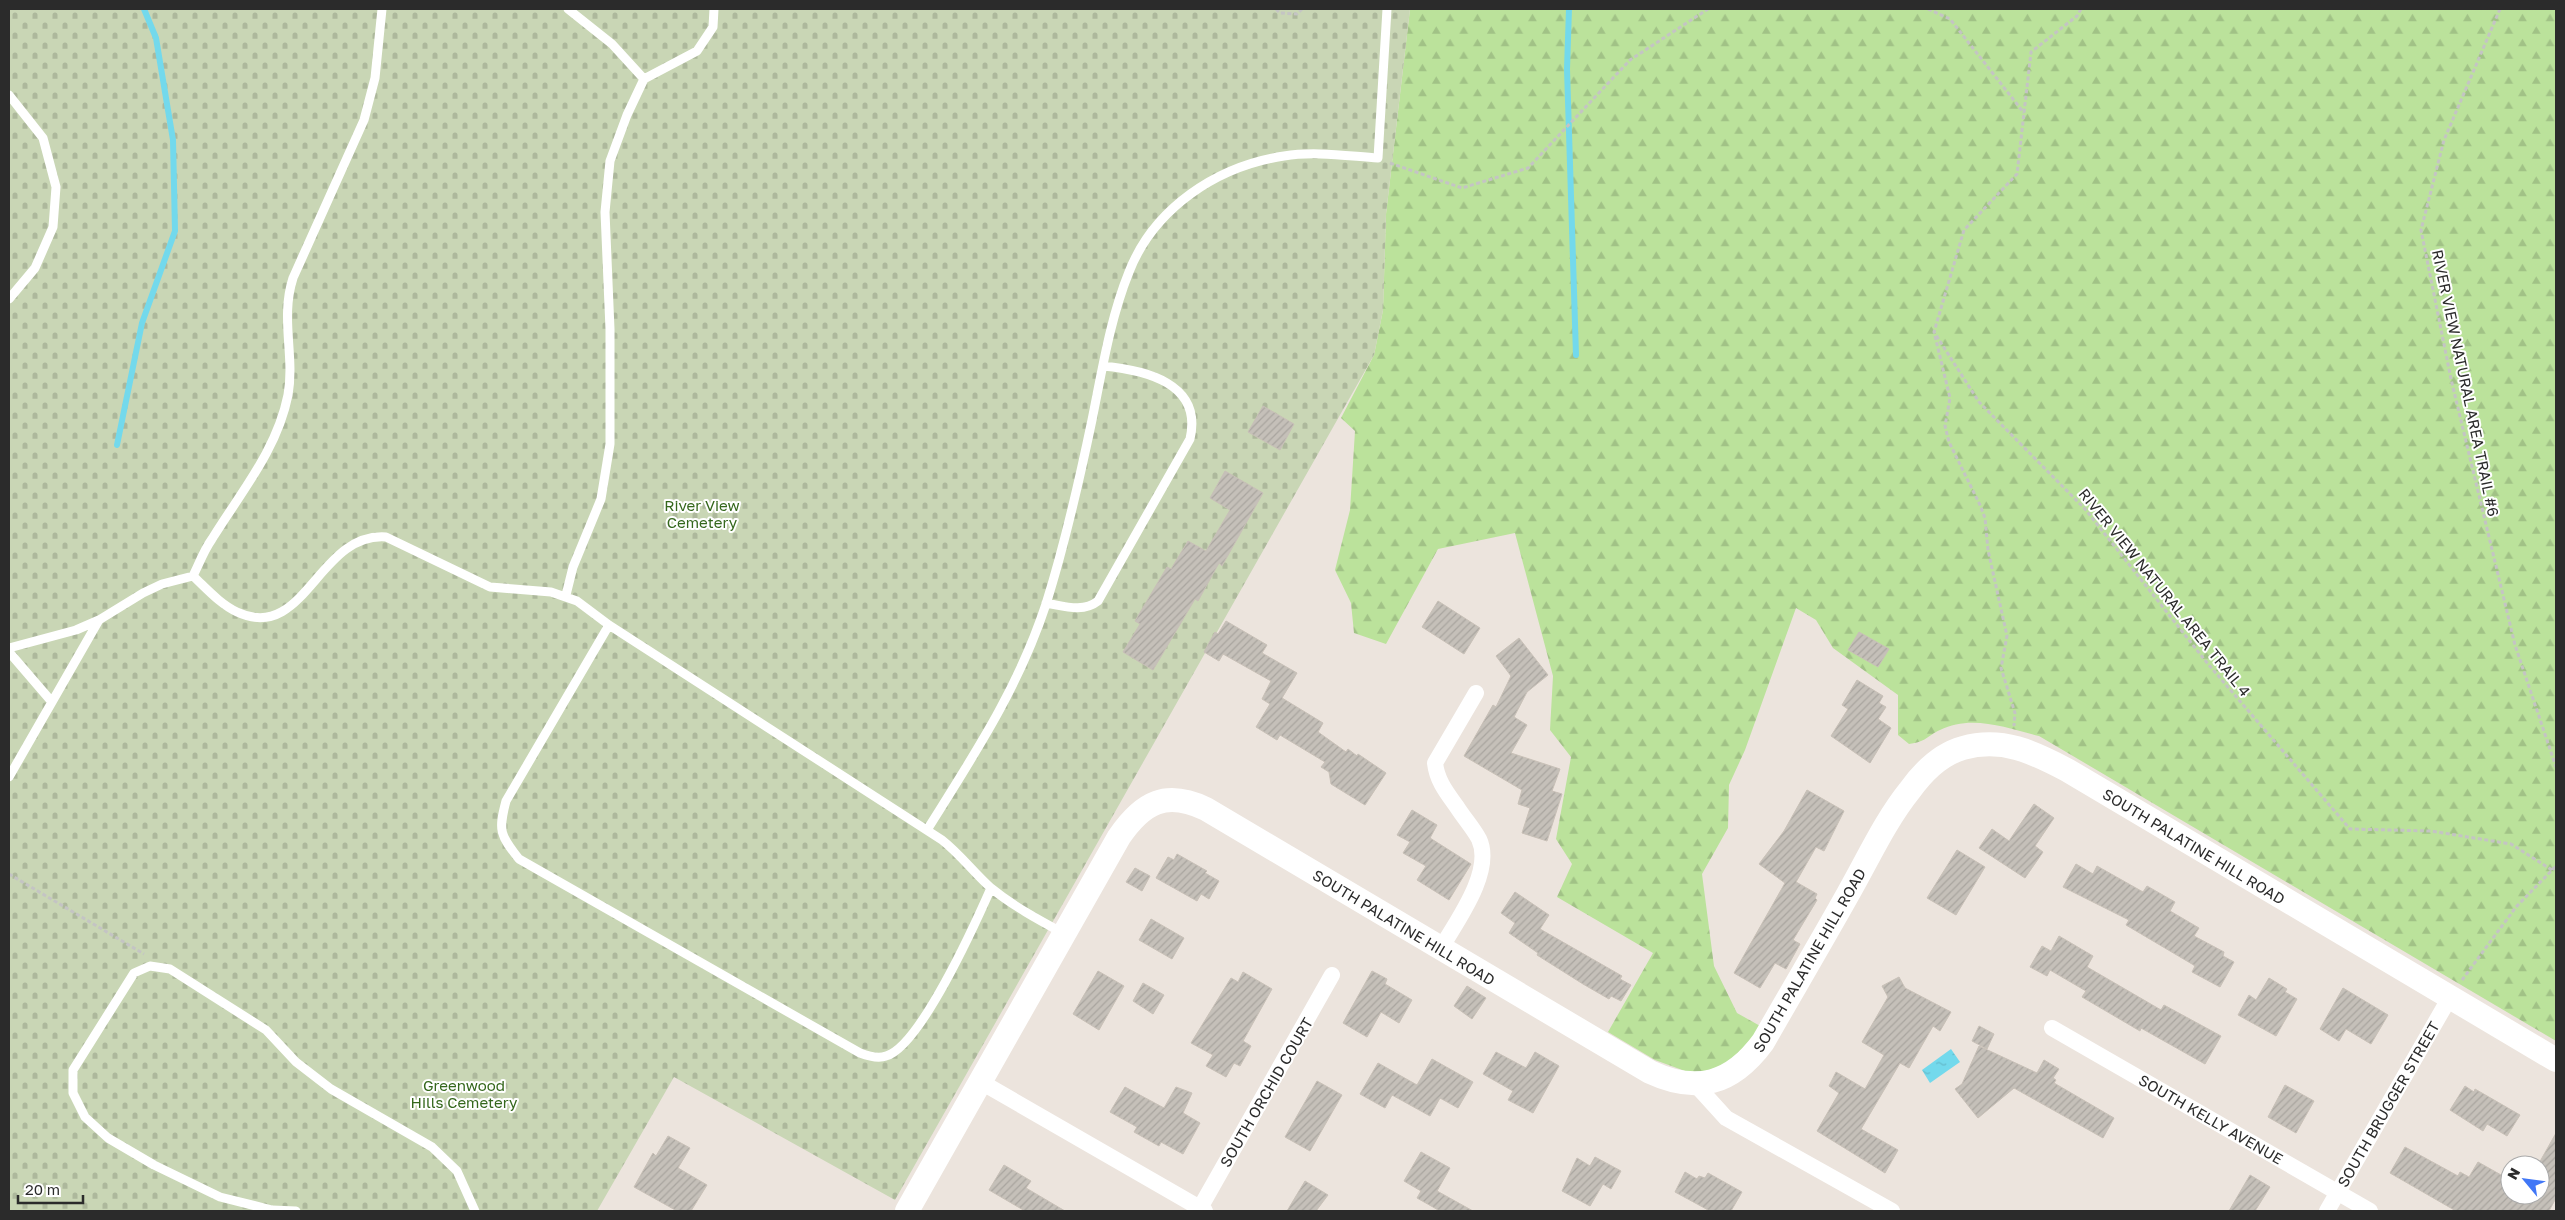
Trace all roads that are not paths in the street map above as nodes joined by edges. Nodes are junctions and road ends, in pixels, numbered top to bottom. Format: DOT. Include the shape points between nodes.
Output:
graph roads {
  1 [pos="382,9"];
  2 [pos="568,9"];
  3 [pos="714,9"];
  4 [pos="1387,9"];
  5 [pos="644,79"];
  6 [pos="9,95"];
  7 [pos="9,298"];
  8 [pos="1103,366"];
  9 [pos="193,576"];
  10 [pos="566,595"];
  11 [pos="1046,603"];
  12 [pos="99,620"];
  13 [pos="609,625"];
  14 [pos="9,648"];
  15 [pos="9,652"];
  16 [pos="1476,693"];
  17 [pos="52,702"];
  18 [pos="9,777"];
  19 [pos="927,830"];
  20 [pos="991,888"];
  21 [pos="1065,934"];
  22 [pos="1441,948"];
  23 [pos="1332,975"];
  24 [pos="2450,997"];
  25 [pos="2052,1028"];
  26 [pos="2556,1060"];
  27 [pos="981,1082"];
  28 [pos="1696,1085"];
  29 [pos="2338,1192"];
  30 [pos="1202,1210"];
  31 [pos="296,1211"];
  32 [pos="474,1211"];
  33 [pos="907,1211"];
  34 [pos="1892,1211"];
  35 [pos="2326,1211"];
  36 [pos="2370,1211"];
  1 -- 9 [label="lane" via="375,78 364,120 288,295 288,393 277,434 210,541"];
  2 -- 5 [label="lane" via="612,44"];
  3 -- 5 [label="lane" via="714,27 697,51"];
  4 -- 8 [label="lane" via="1378,158 1315,153 1284,156 1228,172 1188,195 1155,229 1136,257 1120,298"];
  5 -- 10 [label="lane" via="610,161 605,212 610,444 601,499 573,567"];
  6 -- 7 [label="lane" via="43,138 56,187 53,227 35,268"];
  8 -- 11 [label="lane" via="1080,475"];
  8 -- 11 [label="lane" via="1154,376 1172,386 1188,407 1192,427 1190,438 1098,601 1081,609"];
  9 -- 10 [label="lane" via="237,612 268,617 293,604 339,553 373,536 386,537 490,587"];
  9 -- 12 [label="lane" via="162,584"];
  10 -- 13 [label="lane"];
  11 -- 19 [label="lane" via="1019,674 997,718"];
  12 -- 14 [label="lane" via="76,630"];
  12 -- 17 [label="lane"];
  13 -- 19 [label="lane"];
  13 -- 20 [label="lane" via="506,801 501,820 503,839 519,859 871,1057 886,1056 896,1051 918,1027 968,939"];
  15 -- 17 [label="lane"];
  16 -- 22 [label="street" via="1435,763 1439,780 1479,840 1482,855 1478,882"];
  17 -- 18 [label="lane"];
  19 -- 20 [label="lane" via="954,850"];
  20 -- 21 [label="lane"];
  21 -- 22 [label="street, SOUTH PALATINE HILL ROAD" via="1126,826 1158,801 1179,800 1206,810"];
  21 -- 27 [label="street, SOUTH PALATINE HILL ROAD"];
  22 -- 28 [label="street, SOUTH PALATINE HILL ROAD" via="1650,1072 1669,1080"];
  23 -- 30 [label="street, SOUTH ORCHID COURT"];
  24 -- 26 [label="street, SOUTH PALATINE HILL ROAD"];
  24 -- 28 [label="street, SOUTH PALATINE HILL ROAD" via="2029,750 2005,745 1963,748 1943,758 1922,775 1893,816 1763,1042 1748,1061 1731,1074"];
  24 -- 29 [label="street, SOUTH BRUGGER STREET"];
  25 -- 29 [label="street, SOUTH KELLY AVENUE"];
  27 -- 30 [label="street"];
  27 -- 33 [label="street, SOUTH PALATINE HILL ROAD"];
  28 -- 34 [label="street" via="1726,1118"];
  29 -- 35 [label="street, SOUTH BRUGGER STREET"];
  29 -- 36 [label="street, SOUTH KELLY AVENUE"];
  31 -- 32 [label="lane" via="272,1210 220,1197 108,1138 85,1117 73,1093 73,1070 134,973 150,966 170,969 266,1030 296,1062 331,1090 432,1147 457,1171"];
}
